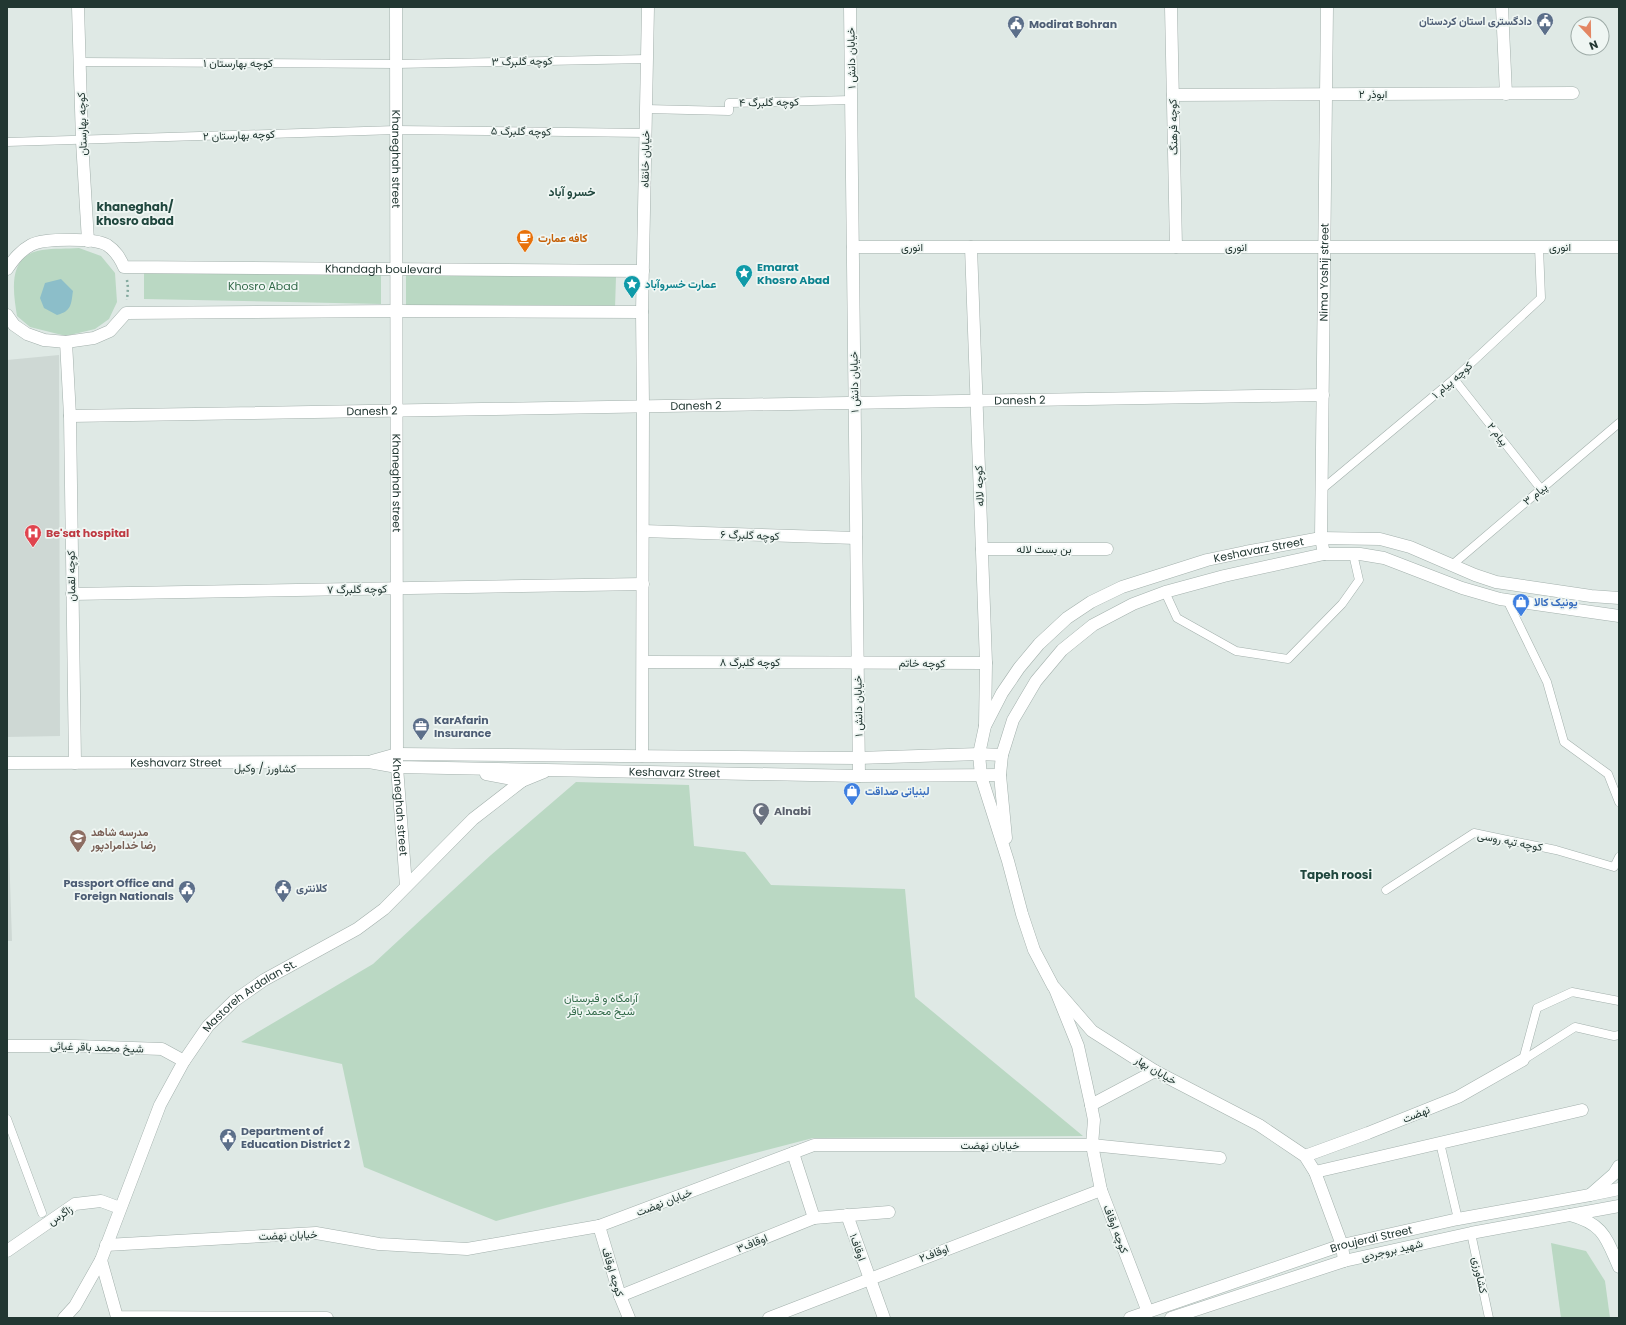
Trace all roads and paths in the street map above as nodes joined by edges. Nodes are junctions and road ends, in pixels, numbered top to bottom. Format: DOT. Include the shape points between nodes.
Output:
graph roads {
  1 [pos="78,7"];
  2 [pos="396,7"];
  3 [pos="648,7"];
  4 [pos="850,7"];
  5 [pos="1171,7"];
  6 [pos="1327,7"];
  7 [pos="1502,7"];
  8 [pos="647,59"];
  9 [pos="80,62"];
  10 [pos="396,64"];
  11 [pos="1573,93"];
  12 [pos="1326,94"];
  13 [pos="1506,94"];
  14 [pos="1173,95"];
  15 [pos="851,100"];
  16 [pos="646,109"];
  17 [pos="396,130"];
  18 [pos="646,133"];
  19 [pos="82,141"];
  20 [pos="7,142"];
  21 [pos="88,241"];
  22 [pos="853,247"];
  23 [pos="971,247"];
  24 [pos="1176,247"];
  25 [pos="1324,247"];
  26 [pos="1539,247"];
  27 [pos="1619,247"];
  28 [pos="124,267"];
  29 [pos="7,269"];
  30 [pos="396,270"];
  31 [pos="642,271"];
  32 [pos="396,311"];
  33 [pos="642,312"];
  34 [pos="126,313"];
  35 [pos="8,315"];
  36 [pos="66,342"];
  37 [pos="1454,379"];
  38 [pos="1323,395"];
  39 [pos="976,401"];
  40 [pos="854,403"];
  41 [pos="644,406"];
  42 [pos="397,410"];
  43 [pos="70,416"];
  44 [pos="1619,423"];
  45 [pos="1541,489"];
  46 [pos="1321,490"];
  47 [pos="643,531"];
  48 [pos="856,538"];
  49 [pos="1321,538"];
  50 [pos="1107,548"];
  51 [pos="982,549"];
  52 [pos="1324,554"];
  53 [pos="1353,554"];
  54 [pos="1452,565"];
  55 [pos="643,584"];
  56 [pos="397,588"];
  57 [pos="1165,592"];
  58 [pos="72,594"];
  59 [pos="1619,598"];
  60 [pos="1507,600"];
  61 [pos="1619,616"];
  62 [pos="643,662"];
  63 [pos="857,662"];
  64 [pos="986,663"];
  65 [pos="985,726"];
  66 [pos="397,754"];
  67 [pos="979,754"];
  68 [pos="1002,755"];
  69 [pos="642,756"];
  70 [pos="858,758"];
  71 [pos="369,762"];
  72 [pos="7,763"];
  73 [pos="75,763"];
  74 [pos="397,769"];
  75 [pos="7,770"];
  76 [pos="549,770"];
  77 [pos="859,776"];
  78 [pos="981,776"];
  79 [pos="1000,776"];
  80 [pos="522,781"];
  81 [pos="1619,802"];
  82 [pos="1619,857"];
  83 [pos="1008,861"];
  84 [pos="406,886"];
  85 [pos="1386,890"];
  86 [pos="1053,986"];
  87 [pos="1619,1001"];
  88 [pos="1619,1035"];
  89 [pos="7,1046"];
  90 [pos="1523,1060"];
  91 [pos="184,1061"];
  92 [pos="1155,1071"];
  93 [pos="1092,1105"];
  94 [pos="1582,1110"];
  95 [pos="7,1120"];
  96 [pos="1440,1143"];
  97 [pos="1092,1145"];
  98 [pos="793,1153"];
  99 [pos="1305,1156"];
  100 [pos="1220,1158"];
  101 [pos="1619,1166"];
  102 [pos="1315,1172"];
  103 [pos="1619,1189"];
  104 [pos="1101,1190"];
  105 [pos="1590,1195"];
  106 [pos="1619,1206"];
  107 [pos="120,1208"];
  108 [pos="889,1212"];
  109 [pos="42,1213"];
  110 [pos="847,1215"];
  111 [pos="1570,1215"];
  112 [pos="814,1218"];
  113 [pos="1458,1219"];
  114 [pos="599,1226"];
  115 [pos="1471,1233"];
  116 [pos="106,1245"];
  117 [pos="1342,1245"];
  118 [pos="7,1251"];
  119 [pos="101,1260"];
  120 [pos="1344,1261"];
  121 [pos="1619,1267"];
  122 [pos="870,1278"];
  123 [pos="620,1296"];
  124 [pos="1148,1312"];
  125 [pos="195,1317"];
  126 [pos="235,1317"];
  127 [pos="64,1318"];
  128 [pos="327,1318"];
  129 [pos="629,1318"];
  130 [pos="768,1318"];
  131 [pos="884,1318"];
  132 [pos="1130,1318"];
  133 [pos="1171,1318"];
  134 [pos="1489,1318"];
  1 -- 9 [label="street, کوچه بهارستان"];
  2 -- 10 [label="street, Khaneghah street"];
  3 -- 8 [label="street, خیابان خانقاه"];
  4 -- 15 [label="street, خیابان دانش ۱"];
  5 -- 14 [label="street, کوچه فرهنگ"];
  6 -- 12 [label="street, Nima Yoshij street"];
  7 -- 13 [label="street"];
  8 -- 10 [label="lane, کوچه گلبرگ ۳"];
  8 -- 16 [label="street, خیابان خانقاه"];
  9 -- 10 [label="lane, کوچه بهارستان ۱"];
  9 -- 19 [label="street, کوچه بهارستان"];
  10 -- 17 [label="street, Khaneghah street"];
  11 -- 13 [label="street, ابوذر ۲"];
  12 -- 13 [label="street, ابوذر ۲"];
  12 -- 14 [label="street, ابوذر ۲"];
  12 -- 25 [label="street, Nima Yoshij street"];
  14 -- 24 [label="street, کوچه فرهنگ"];
  15 -- 16 [label="lane, کوچه گلبرگ ۴" via="729,103 729,111"];
  15 -- 22 [label="street, خیابان دانش ۱"];
  16 -- 18 [label="street, خیابان خانقاه"];
  17 -- 18 [label="lane, کوچه گلبرگ ۵"];
  17 -- 19 [label="lane, کوچه بهارستان ۲"];
  17 -- 30 [label="street, Khaneghah street"];
  18 -- 31 [label="street, خیابان خانقاه"];
  19 -- 20 [label="lane, کوچه بهارستان ۲"];
  19 -- 21 [label="street, کوچه بهارستان"];
  21 -- 28 [label="street" via="106,245 118,255"];
  21 -- 29 [label="street" via="66,239 32,244 17,254"];
  22 -- 23 [label="street, انوری"];
  22 -- 40 [label="street, خیابان دانش ۱"];
  23 -- 24 [label="street, انوری"];
  23 -- 39 [label="street, کوچه لاله"];
  24 -- 25 [label="street, انوری"];
  25 -- 26 [label="street, انوری"];
  25 -- 38 [label="street, Nima Yoshij street"];
  26 -- 27 [label="street, انوری"];
  26 -- 37 [label="lane, کوچه پیام ۱" via="1541,298"];
  28 -- 30 [label="street, Khandagh boulevard"];
  28 -- 34 [label="path" via="128,288"];
  30 -- 31 [label="street, Khandagh boulevard"];
  30 -- 32 [label="street, Khaneghah street"];
  31 -- 33 [label="street, خیابان خانقاه"];
  32 -- 33 [label="street"];
  32 -- 34 [label="street"];
  32 -- 42 [label="street, Khaneghah street"];
  33 -- 41 [label="street, خیابان خانقاه"];
  34 -- 36 [label="street" via="110,331 94,338"];
  35 -- 36 [label="street" via="14,324 27,334 44,340"];
  36 -- 43 [label="street, کوچه لقمان"];
  37 -- 45 [label="lane, پیام ۲"];
  37 -- 46 [label="lane, کوچه پیام ۱"];
  38 -- 39 [label="street, Danesh 2"];
  38 -- 46 [label="street, Nima Yoshij street"];
  39 -- 40 [label="street, Danesh 2"];
  39 -- 51 [label="street, کوچه لاله"];
  40 -- 41 [label="street, Danesh 2"];
  40 -- 48 [label="street, خیابان دانش ۱"];
  41 -- 42 [label="street, Danesh 2"];
  41 -- 47 [label="street, خیابان خانقاه"];
  42 -- 43 [label="street, Danesh 2"];
  42 -- 56 [label="street, Khaneghah street"];
  43 -- 58 [label="street, کوچه لقمان"];
  44 -- 45 [label="lane, پیام ۳"];
  45 -- 54 [label="lane, پیام ۳"];
  46 -- 49 [label="street, Nima Yoshij street"];
  47 -- 48 [label="street, کوچه گلبرگ ۶"];
  47 -- 55 [label="street, خیابان خانقاه"];
  48 -- 63 [label="street, خیابان دانش ۱"];
  49 -- 52 [label="street, Nima Yoshij street"];
  49 -- 54 [label="street, Keshavarz Street" via="1380,539 1410,547"];
  49 -- 65 [label="street, Keshavarz Street" via="1206,560 1122,587 1091,602 1066,618 1039,644 1002,693"];
  50 -- 51 [label="street, بن بست لاله"];
  51 -- 64 [label="street, کوچه لاله"];
  52 -- 53 [label="street, Keshavarz Street"];
  52 -- 57 [label="street, Keshavarz Street"];
  53 -- 57 [label="lane" via="1359,580 1342,604 1288,659 1236,651 1177,618"];
  53 -- 60 [label="street, Keshavarz Street" via="1384,558 1462,588"];
  54 -- 59 [label="street, Keshavarz Street" via="1496,582"];
  55 -- 56 [label="street, کوچه گلبرگ ۷"];
  55 -- 62 [label="street, خیابان خانقاه"];
  56 -- 58 [label="street, کوچه گلبرگ ۷"];
  56 -- 66 [label="street, Khaneghah street"];
  57 -- 68 [label="street, Keshavarz Street" via="1133,604 1093,625 1062,650 1036,681 1012,720"];
  58 -- 73 [label="street, کوچه لقمان"];
  60 -- 61 [label="street, Keshavarz Street"];
  60 -- 81 [label="lane" via="1547,682 1564,742 1608,774"];
  62 -- 63 [label="street, کوچه گلبرگ ۸"];
  62 -- 69 [label="street, خیابان خانقاه"];
  63 -- 64 [label="street, کوچه خاتم"];
  63 -- 70 [label="street, خیابان دانش ۱"];
  64 -- 65 [label="street, کوچه لاله"];
  65 -- 67 [label="street, Keshavarz Street"];
  66 -- 69 [label="street, Keshavarz Street"];
  66 -- 71 [label="street, Keshavarz Street"];
  66 -- 74 [label="street, Khaneghah street"];
  67 -- 68 [label="street, Keshavarz Street"];
  67 -- 70 [label="street, Keshavarz Street"];
  67 -- 78 [label="street, Keshavarz Street"];
  68 -- 79 [label="street, Keshavarz Street"];
  69 -- 70 [label="street, Keshavarz Street"];
  70 -- 77 [label="street, خیابان دانش ۱"];
  71 -- 73 [label="street, Keshavarz Street"];
  71 -- 74 [label="street, Keshavarz Street"];
  72 -- 73 [label="street, Keshavarz Street"];
  74 -- 75 [label="street, کشاورز / وکیل" via="235,767"];
  74 -- 76 [label="street, Keshavarz Street"];
  74 -- 80 [label="street, کشاورز / وکیل" via="456,769"];
  74 -- 84 [label="street, Khaneghah street"];
  76 -- 77 [label="street, Keshavarz Street"];
  76 -- 80 [label="street, Mastoreh Ardalan St."];
  77 -- 78 [label="street, Keshavarz Street"];
  78 -- 79 [label="street, Keshavarz Street"];
  78 -- 83 [label="street, خیابان بهار"];
  79 -- 83 [label="street, خیابان بهار"];
  80 -- 84 [label="street, Mastoreh Ardalan St." via="473,819"];
  82 -- 85 [label="lane, کوچه تپه روسی" via="1614,867 1556,850 1474,833"];
  83 -- 86 [label="street, خیابان بهار" via="1034,950"];
  84 -- 91 [label="street, Mastoreh Ardalan St." via="384,909 358,929 264,980 234,1001 208,1026"];
  86 -- 92 [label="street, خیابان بهار" via="1092,1031"];
  86 -- 93 [label="street, کوچه اوقاف" via="1078,1046"];
  87 -- 90 [label="lane" via="1572,992 1537,1008"];
  88 -- 90 [label="lane" via="1575,1027"];
  89 -- 91 [label="street, شیخ محمد باقر غیاثی" via="162,1049"];
  90 -- 99 [label="street, نهضت" via="1458,1097"];
  91 -- 107 [label="street, Mastoreh Ardalan St." via="160,1105"];
  92 -- 93 [label="street"];
  92 -- 99 [label="street, خیابان بهار" via="1259,1125"];
  93 -- 97 [label="street, کوچه اوقاف"];
  94 -- 96 [label="street"];
  95 -- 109 [label="lane"];
  96 -- 102 [label="street"];
  96 -- 113 [label="lane"];
  97 -- 98 [label="street, خیابان نهضت" via="814,1145"];
  97 -- 100 [label="street, خیابان نهضت"];
  97 -- 104 [label="street, کوچه اوقاف"];
  98 -- 112 [label="street"];
  98 -- 114 [label="street, خیابان نهضت"];
  99 -- 102 [label="street, خیابان بهار"];
  101 -- 105 [label="street" via="1614,1174"];
  102 -- 117 [label="street, خیابان بهار"];
  103 -- 105 [label="street, Broujerdi Street"];
  104 -- 122 [label="street, اوقاف۲"];
  104 -- 124 [label="street, کوچه اوقاف"];
  105 -- 113 [label="street, Broujerdi Street"];
  106 -- 111 [label="street, شهید بروجردی"];
  107 -- 116 [label="street, Mastoreh Ardalan St."];
  107 -- 118 [label="street, زاگرس" via="101,1201 76,1204"];
  108 -- 110 [label="street, اوقاف۳"];
  110 -- 112 [label="street, اوقاف۳"];
  110 -- 122 [label="street, اوقاف۱"];
  111 -- 115 [label="street, شهید بروجردی"];
  111 -- 121 [label="street" via="1585,1219 1597,1228 1606,1238"];
  112 -- 123 [label="street, اوقاف۳"];
  113 -- 117 [label="street, Broujerdi Street"];
  114 -- 116 [label="street, خیابان نهضت" via="467,1249 379,1244 316,1233"];
  114 -- 123 [label="street, کوچه اوقاف"];
  115 -- 120 [label="street, شهید بروجردی"];
  115 -- 134 [label="lane, کشاورزی"];
  116 -- 119 [label="street, Mastoreh Ardalan St."];
  117 -- 120 [label="street, خیابان بهار"];
  117 -- 124 [label="street, Broujerdi Street"];
  119 -- 125 [label="street" via="117,1317"];
  119 -- 127 [label="street, Mastoreh Ardalan St." via="75,1306"];
  120 -- 133 [label="street, شهید بروجردی"];
  122 -- 130 [label="street, اوقاف۲"];
  122 -- 131 [label="street, اوقاف۱"];
  123 -- 129 [label="street, کوچه اوقاف"];
  124 -- 132 [label="street, Broujerdi Street"];
  125 -- 126 [label="street"];
  126 -- 128 [label="street"];
}
